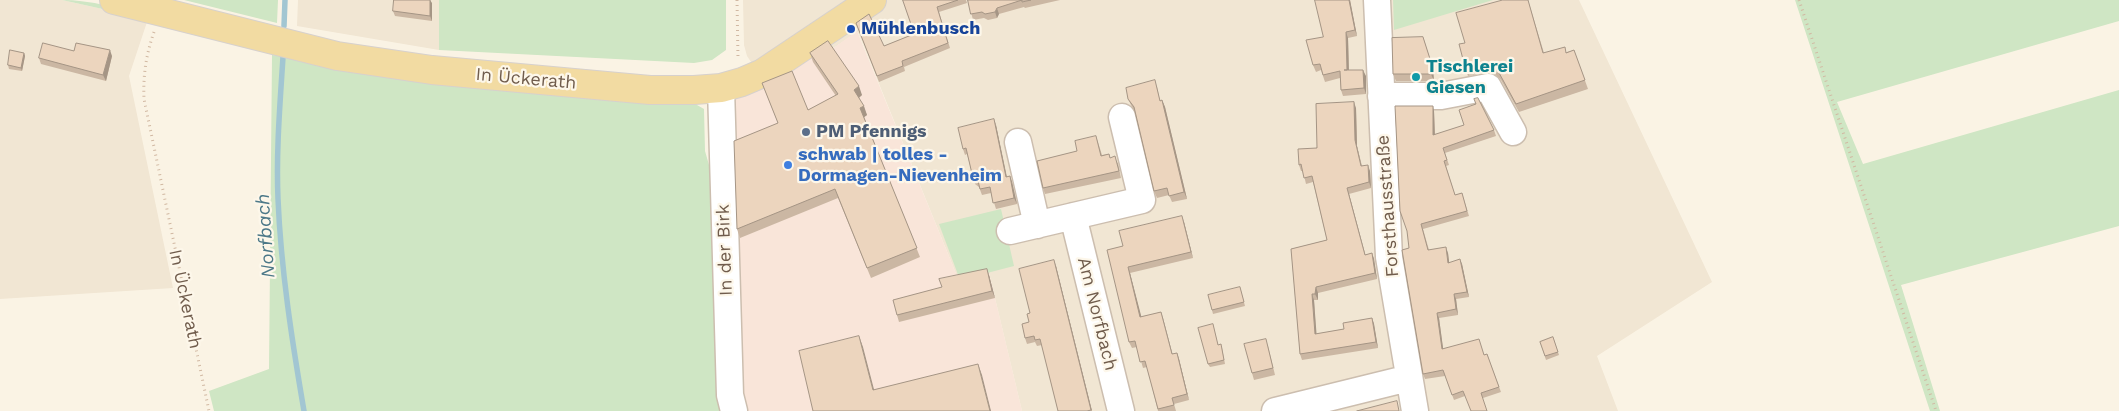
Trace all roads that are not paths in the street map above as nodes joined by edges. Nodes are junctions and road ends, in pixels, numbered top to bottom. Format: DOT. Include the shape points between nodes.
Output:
graph roads {
  1 [pos="114,0"];
  2 [pos="872,0"];
  3 [pos="1377,0"];
  4 [pos="731,85"];
  5 [pos="1381,96"];
  6 [pos="1122,117"];
  7 [pos="1513,132"];
  8 [pos="1018,142"];
  9 [pos="1073,216"];
  10 [pos="1037,225"];
  11 [pos="1010,231"];
  12 [pos="1409,378"];
  13 [pos="734,411"];
  14 [pos="1121,411"];
  15 [pos="1275,411"];
  16 [pos="1415,411"];
  1 -- 4 [label="main road, In Ückerath" via="337,56 432,70 650,90 694,90"];
  2 -- 4 [label="main road, In Ückerath" via="763,73"];
  3 -- 5 [label="street, Forsthausstraße"];
  4 -- 13 [label="street, In der Birk" via="730,395"];
  5 -- 7 [label="street" via="1441,96 1488,87"];
  5 -- 12 [label="street, Forsthausstraße" via="1389,258"];
  6 -- 9 [label="street" via="1142,200"];
  8 -- 10 [label="street"];
  9 -- 10 [label="street"];
  9 -- 14 [label="street, Am Norfbach"];
  10 -- 11 [label="street"];
  12 -- 15 [label="street"];
  12 -- 16 [label="street, Forsthausstraße"];
}
